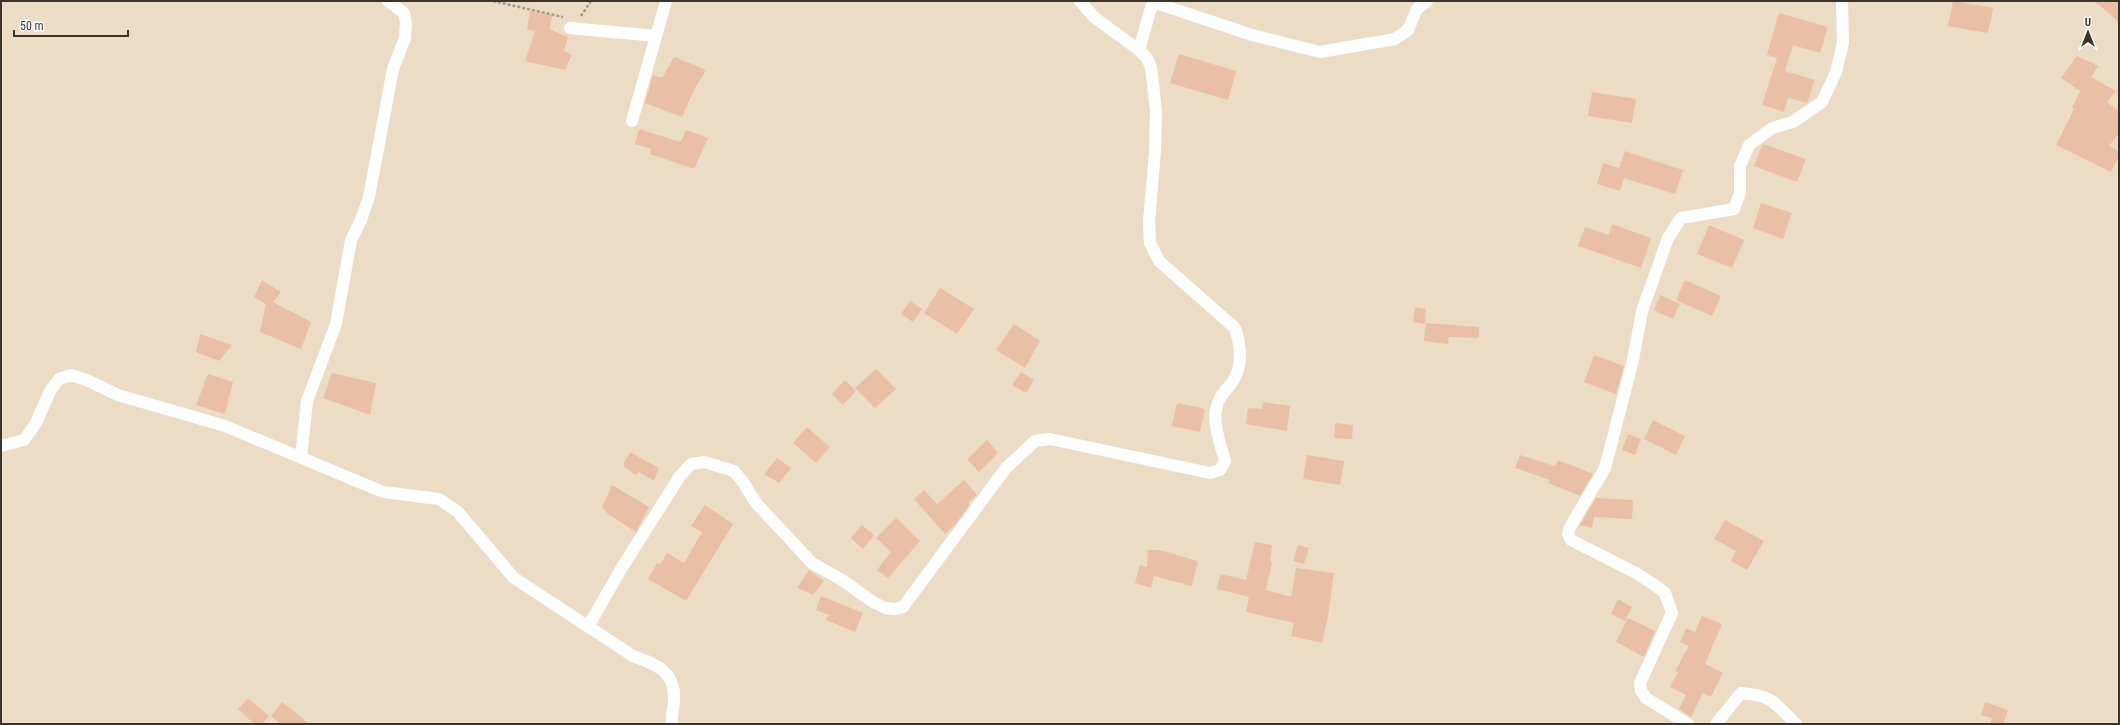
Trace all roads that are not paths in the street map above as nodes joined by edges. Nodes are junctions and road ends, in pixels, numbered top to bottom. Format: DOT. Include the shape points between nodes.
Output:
graph roads {
  1 [pos="388,1"];
  2 [pos="666,1"];
  3 [pos="1080,1"];
  4 [pos="1427,1"];
  5 [pos="1842,1"];
  6 [pos="1153,2"];
  7 [pos="570,28"];
  8 [pos="656,36"];
  9 [pos="1139,50"];
  10 [pos="632,121"];
  11 [pos="1,446"];
  12 [pos="301,457"];
  13 [pos="589,626"];
  14 [pos="672,724"];
  15 [pos="1688,724"];
  16 [pos="1716,724"];
  17 [pos="1796,724"];
  1 -- 12 [label="street" via="404,13 405,38 393,69 369,197 351,240 336,324 307,401"];
  2 -- 8 [label="street"];
  3 -- 9 [label="street" via="1095,18"];
  4 -- 6 [label="street" via="1417,9 1408,30 1395,39 1320,52 1252,35"];
  5 -- 15 [label="street" via="1843,44 1836,72 1822,102 1793,122 1772,128 1749,145 1740,166 1740,193 1734,209 1680,218 1668,238 1642,311 1633,360 1605,468 1568,534 1571,540 1636,573 1665,593 1672,613 1640,683 1641,691 1646,698"];
  6 -- 9 [label="street"];
  7 -- 8 [label="street"];
  8 -- 10 [label="street"];
  9 -- 13 [label="street" via="1151,67 1156,111 1149,221 1150,244 1159,261 1235,328 1240,342 1241,362 1232,382 1221,394 1216,411 1217,430 1225,461 1220,470 1210,472 1050,439 1035,441 1006,468 903,607 895,609 873,602 812,563 756,503 734,470 704,462 691,464 680,476 620,569"];
  11 -- 12 [label="street" via="24,440 36,423 58,379 71,375 118,395 226,426"];
  12 -- 13 [label="street" via="383,492 439,499 458,512 514,578"];
  13 -- 14 [label="street" via="633,656 652,662 665,671 672,681"];
  16 -- 17 [label="street" via="1741,693 1759,694 1771,699"];
}
